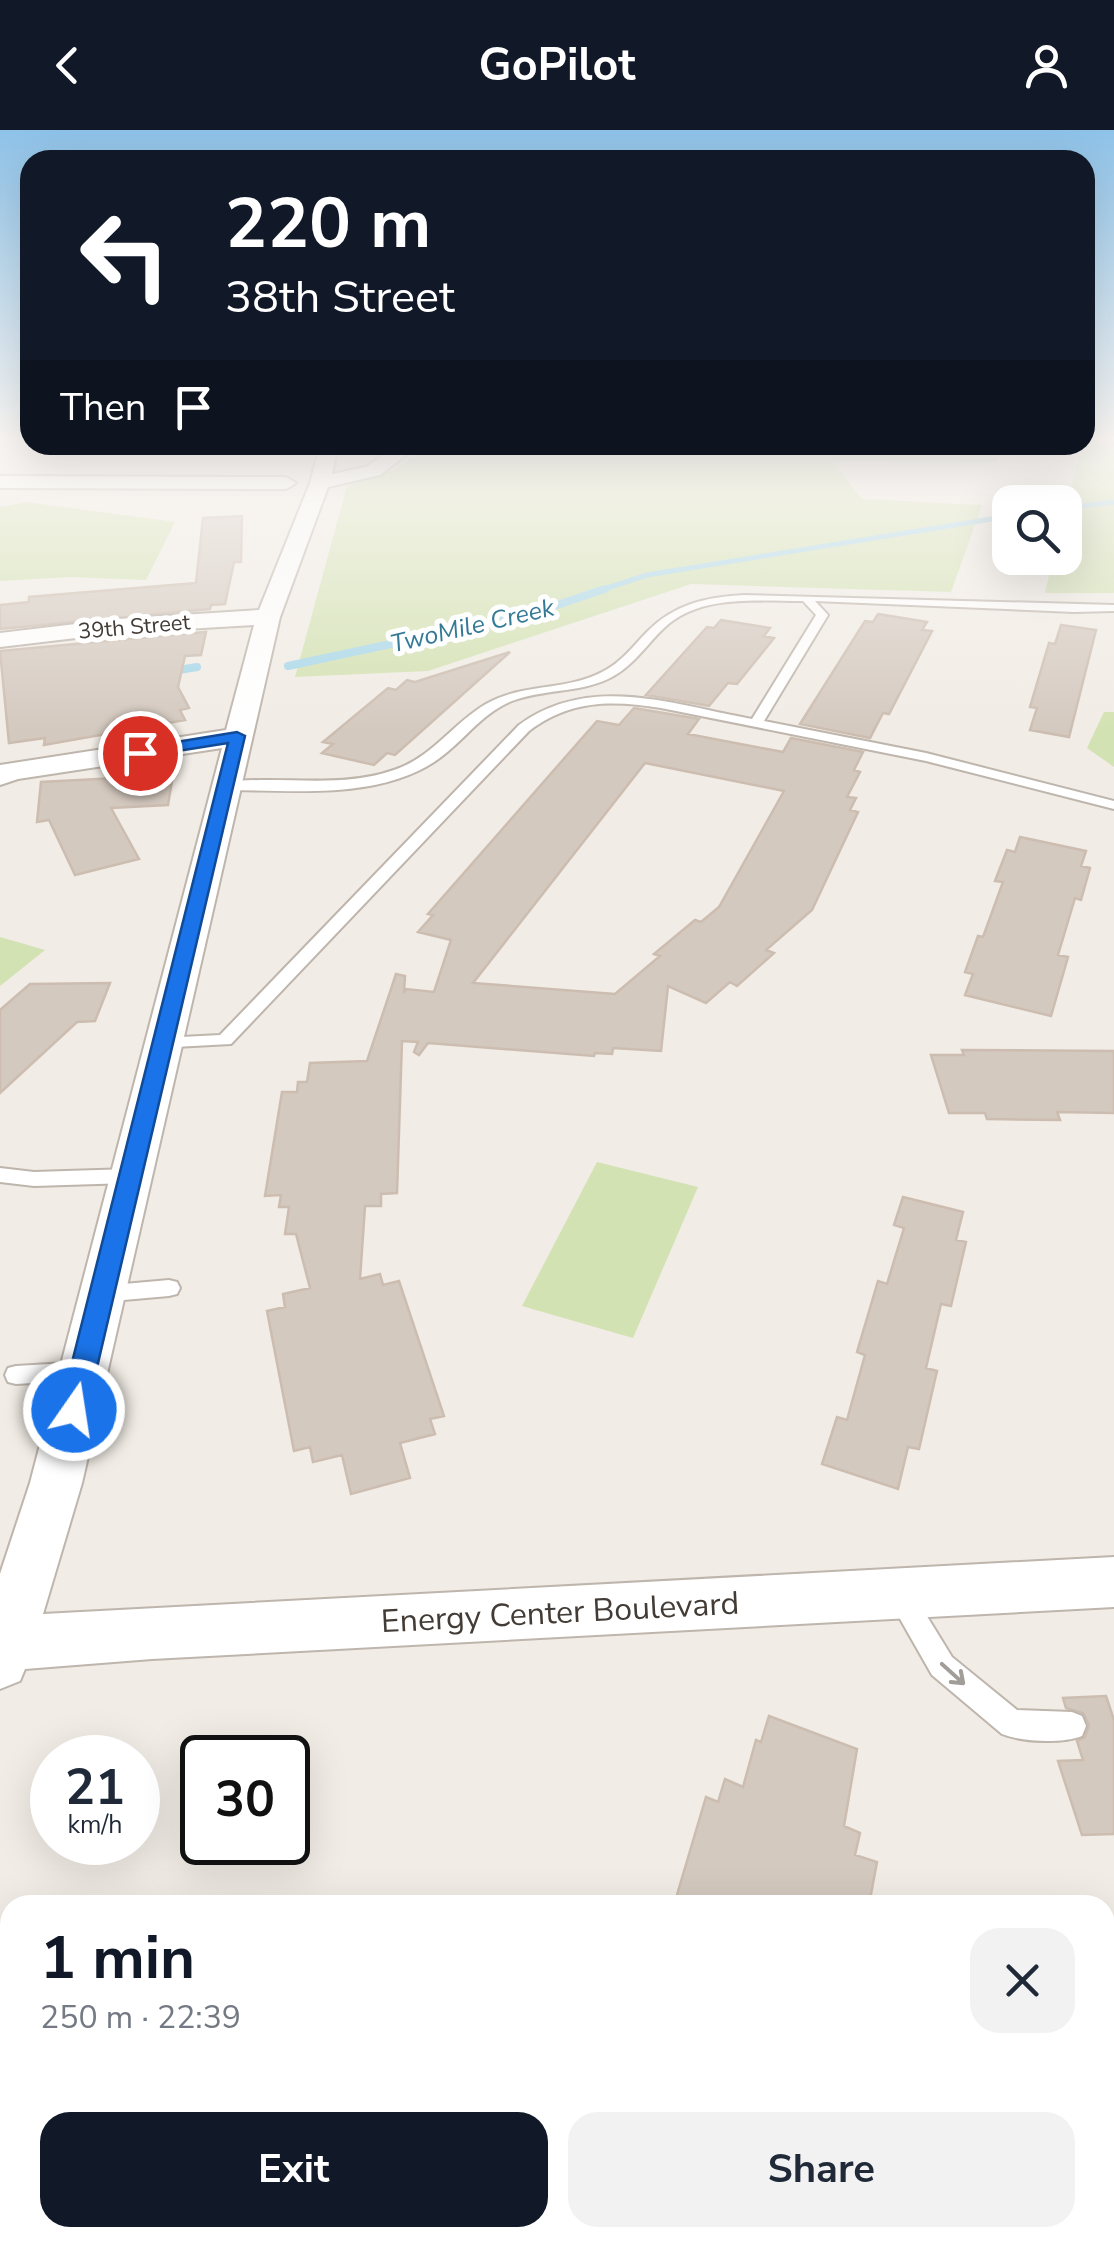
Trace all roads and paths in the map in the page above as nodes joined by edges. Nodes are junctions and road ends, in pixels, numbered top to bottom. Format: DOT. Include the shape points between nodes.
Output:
graph roads {
  1 [pos="292,536"];
  2 [pos="806,598"];
  3 [pos="1114,608"];
  4 [pos="268,617"];
  5 [pos="0,640"];
  6 [pos="756,724"];
  7 [pos="237,736"];
  8 [pos="0,776"];
  9 [pos="225,786"];
  10 [pos="1114,804"];
  11 [pos="162,1044"];
  12 [pos="0,1175"];
  13 [pos="130,1176"];
  14 [pos="169,1288"];
  15 [pos="101,1294"];
  16 [pos="83,1371"];
  17 [pos="16,1375"];
  18 [pos="1114,1582"];
  19 [pos="899,1594"];
  20 [pos="2,1650"];
  21 [pos="1072,1726"];
  1 -- 4 [label="street"];
  2 -- 3 [label="lane"];
  2 -- 6 [label="lane" via="820,621"];
  2 -- 9 [label="lane" via="715,601 674,613 611,672 494,704 420,765 368,781"];
  4 -- 5 [label="street, 39th Street"];
  4 -- 7 [label="street"];
  6 -- 10 [label="lane" via="936,756"];
  6 -- 11 [label="lane" via="615,699 584,700 547,713 524,728 225,1040"];
  7 -- 8 [label="street"];
  7 -- 9 [label="street"];
  9 -- 11 [label="street"];
  11 -- 13 [label="street"];
  12 -- 13 [label="lane"];
  13 -- 15 [label="street"];
  14 -- 15 [label="lane"];
  15 -- 16 [label="street"];
  16 -- 17 [label="lane"];
  16 -- 20 [label="street" via="56,1483"];
  18 -- 19 [label="street, Energy Center Boulevard"];
  19 -- 20 [label="street, Energy Center Boulevard" via="152,1632"];
  19 -- 21 [label="lane, one-way" via="942,1666 1012,1724"];
}
